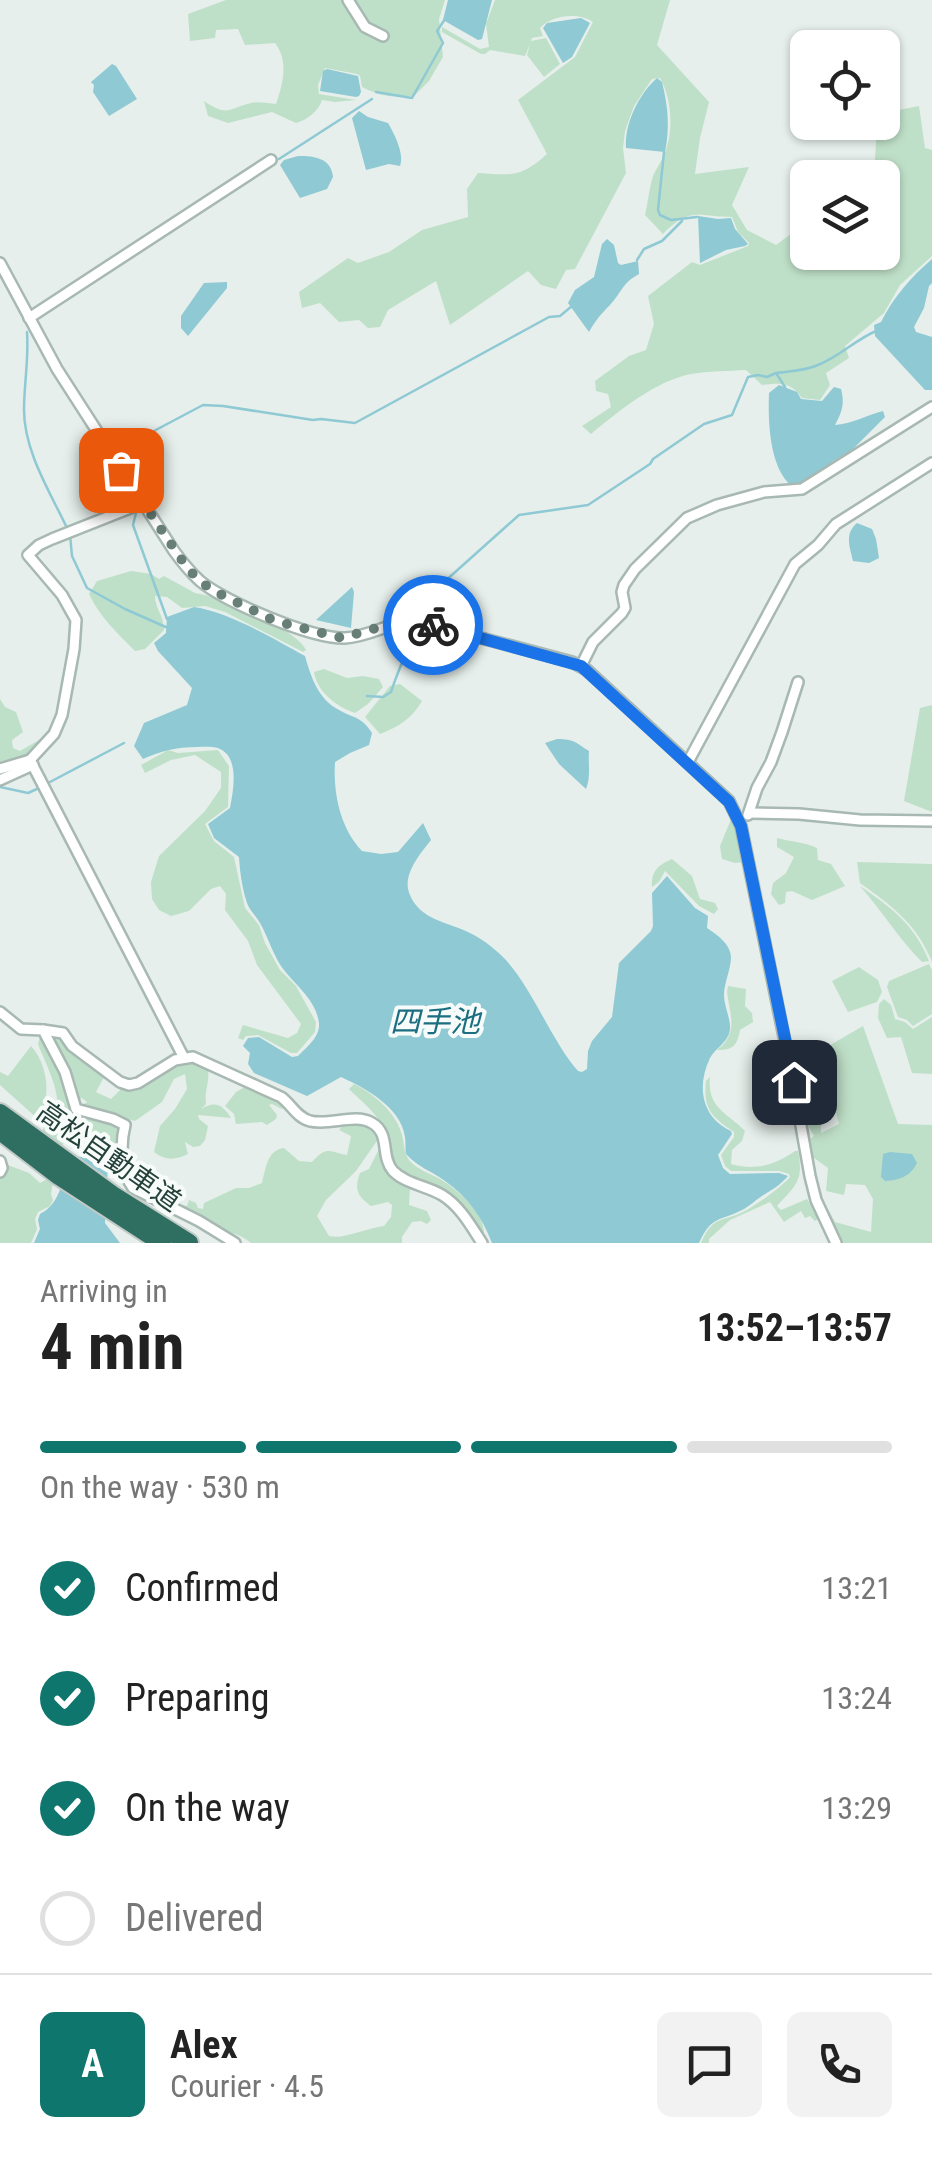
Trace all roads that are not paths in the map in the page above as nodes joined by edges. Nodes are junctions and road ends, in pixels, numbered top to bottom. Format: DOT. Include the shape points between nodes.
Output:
graph roads {
  1 [pos="348,0"];
  2 [pos="383,36"];
  3 [pos="271,160"];
  4 [pos="0,264"];
  5 [pos="29,318"];
  6 [pos="932,407"];
  7 [pos="932,463"];
  8 [pos="143,504"];
  9 [pos="581,666"];
  10 [pos="798,682"];
  11 [pos="688,762"];
  12 [pos="31,763"];
  13 [pos="0,769"];
  14 [pos="0,780"];
  15 [pos="750,813"];
  16 [pos="932,821"];
  17 [pos="741,826"];
  18 [pos="0,1012"];
  19 [pos="43,1030"];
  20 [pos="184,1058"];
  21 [pos="0,1112"];
  22 [pos="0,1132"];
  23 [pos="0,1161"];
  24 [pos="61,1168"];
  25 [pos="0,1172"];
  26 [pos="114,1205"];
  27 [pos="162,1243"];
  28 [pos="189,1243"];
  29 [pos="235,1243"];
  30 [pos="482,1243"];
  31 [pos="836,1243"];
  1 -- 2 [label="street" via="365,26"];
  3 -- 5 [label="street"];
  4 -- 5 [label="street"];
  5 -- 8 [label="street"];
  6 -- 9 [label="street" via="802,489 764,492 688,518 635,569 624,585 622,613 593,642"];
  7 -- 11 [label="street" via="836,524 795,564"];
  8 -- 9 [label="street" via="202,583 275,621 342,638 413,620"];
  8 -- 12 [label="street" via="28,555 76,620 62,715"];
  9 -- 11 [label="street"];
  10 -- 15 [label="street"];
  11 -- 17 [label="street" via="729,802"];
  12 -- 13 [label="street"];
  12 -- 14 [label="street"];
  12 -- 20 [label="street"];
  15 -- 16 [label="street"];
  15 -- 17 [label="street"];
  17 -- 31 [label="street" via="810,1176"];
  18 -- 19 [label="street" via="21,1029"];
  19 -- 20 [label="street" via="63,1034 129,1085"];
  19 -- 29 [label="street" via="76,1108 125,1126 125,1171 133,1188"];
  20 -- 30 [label="street" via="281,1097 308,1121 372,1123 382,1132 392,1169 444,1196"];
  21 -- 24 [label="highway, 高松自動車道"];
  22 -- 24 [label="highway, 高松自動車道"];
  23 -- 25 [label="street"];
  24 -- 26 [label="highway, 高松自動車道"];
  26 -- 27 [label="highway, 高松自動車道"];
  26 -- 28 [label="highway, 高松自動車道"];
}
